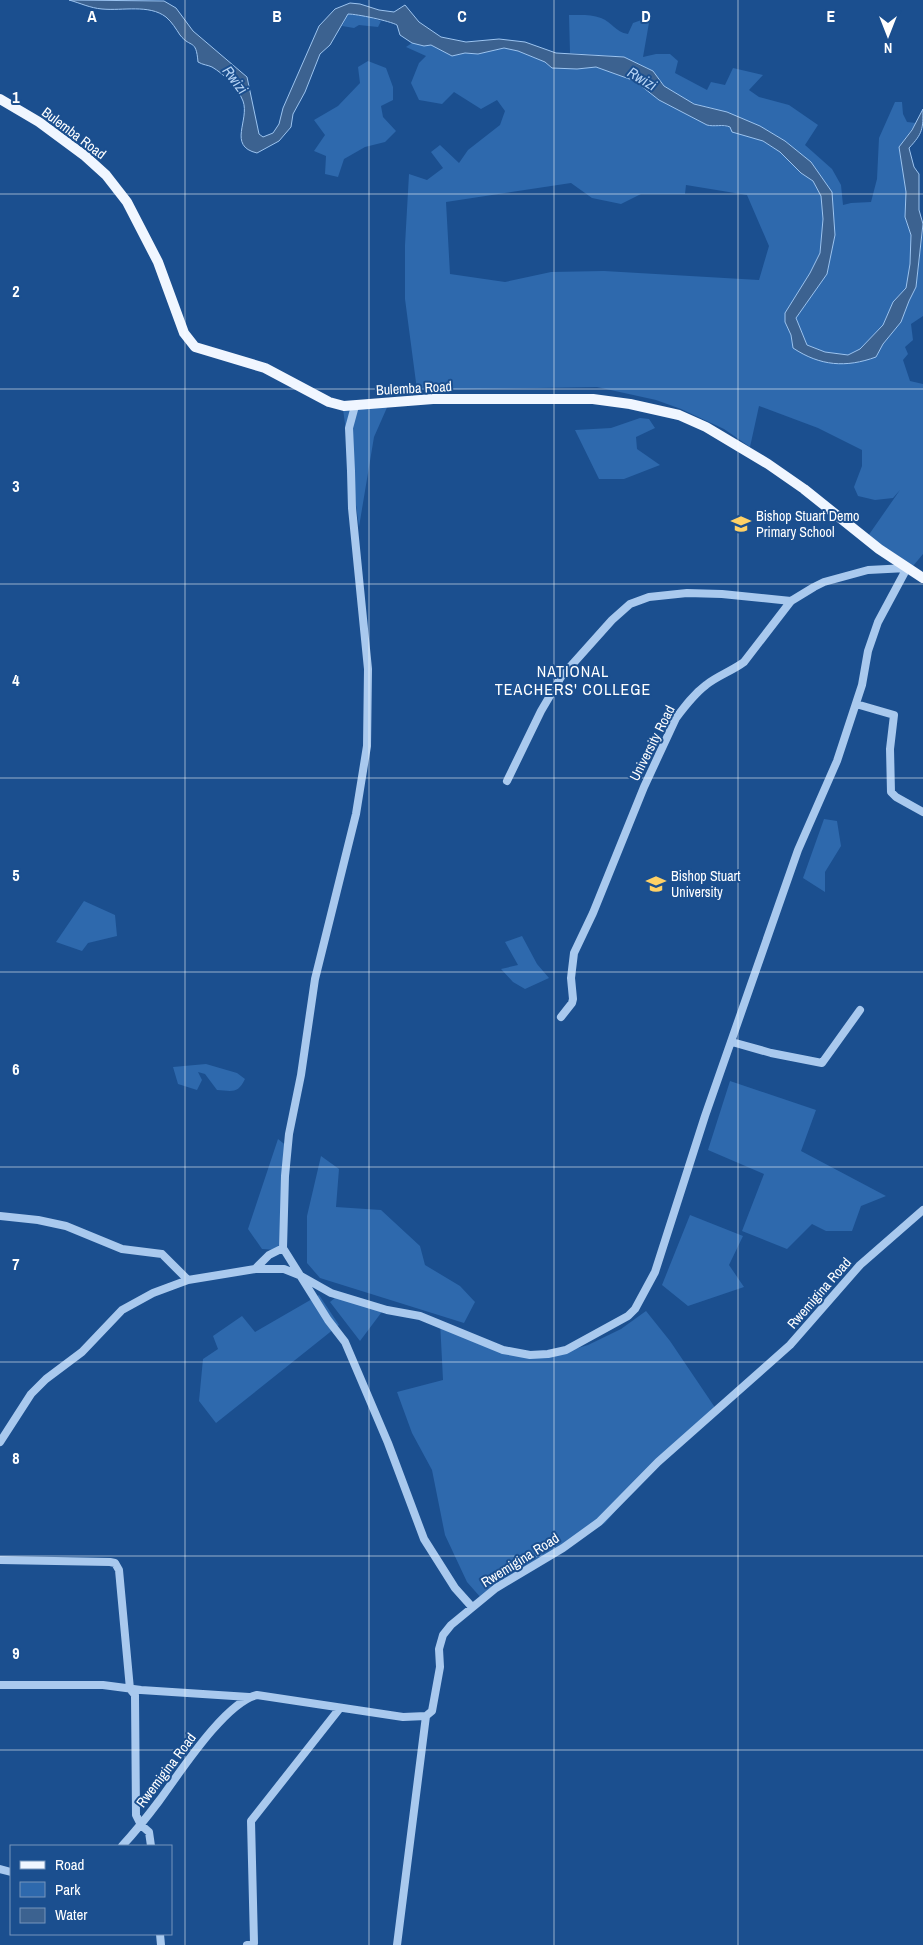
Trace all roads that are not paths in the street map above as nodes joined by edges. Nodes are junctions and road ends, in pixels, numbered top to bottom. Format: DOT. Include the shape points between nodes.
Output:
graph roads {
  1 [pos="0,99"];
  2 [pos="355,406"];
  3 [pos="907,568"];
  4 [pos="923,578"];
  5 [pos="791,601"];
  6 [pos="856,704"];
  7 [pos="507,781"];
  8 [pos="923,812"];
  9 [pos="860,1010"];
  10 [pos="561,1017"];
  11 [pos="732,1042"];
  12 [pos="923,1210"];
  13 [pos="0,1216"];
  14 [pos="283,1248"];
  15 [pos="255,1268"];
  16 [pos="299,1275"];
  17 [pos="188,1280"];
  18 [pos="0,1442"];
  19 [pos="0,1560"];
  20 [pos="472,1607"];
  21 [pos="0,1685"];
  22 [pos="130,1689"];
  23 [pos="249,1697"];
  24 [pos="340,1708"];
  25 [pos="426,1716"];
  26 [pos="141,1825"];
  27 [pos="123,1845"];
  28 [pos="151,1845"];
  29 [pos="250,1944"];
  30 [pos="263,1945"];
  31 [pos="397,1945"];
  1 -- 2 [label="main road, Bulemba Road" via="39,122 106,174 142,229 184,333 195,348 254,364 329,402"];
  2 -- 3 [label="main road, Bulemba Road" via="433,399 593,399 678,415 706,427 768,464"];
  2 -- 14 [label="street" via="349,428 352,508 368,669 367,746 356,814 315,979 289,1134"];
  3 -- 4 [label="main road, Bulemba Road"];
  3 -- 5 [label="street, University Road" via="875,568 835,578"];
  3 -- 6 [label="street" via="878,622"];
  5 -- 7 [label="street" via="687,593 649,597 630,604 561,677"];
  5 -- 10 [label="street, University Road" via="744,662 705,686 676,718 574,953 570,978 573,999"];
  6 -- 8 [label="street" via="894,715 890,749 891,792"];
  6 -- 11 [label="street" via="837,761 798,850"];
  9 -- 11 [label="street" via="822,1063"];
  11 -- 16 [label="street" via="649,1287 628,1316 566,1350 548,1354 514,1353 420,1316 331,1293"];
  12 -- 20 [label="street, Rwemigina Road" via="860,1265 790,1345 658,1462 598,1522"];
  13 -- 17 [label="street" via="66,1226 122,1249 162,1254"];
  14 -- 15 [label="street" via="268,1255"];
  14 -- 16 [label="street"];
  15 -- 16 [label="street" via="275,1268"];
  15 -- 17 [label="street"];
  16 -- 20 [label="street" via="345,1342 424,1539 455,1588"];
  17 -- 18 [label="street" via="140,1299 117,1314 82,1352 31,1394"];
  19 -- 22 [label="street" via="115,1563 121,1583"];
  20 -- 25 [label="street, Rwemigina Road" via="443,1635 434,1703"];
  21 -- 22 [label="street" via="103,1685"];
  22 -- 23 [label="street"];
  22 -- 26 [label="street" via="135,1695 136,1815"];
  23 -- 24 [label="street"];
  23 -- 26 [label="street, Rwemigina Road" via="215,1728"];
  24 -- 25 [label="street" via="403,1717"];
  24 -- 29 [label="street" via="251,1821"];
  25 -- 31 [label="street, Rwemigina Road"];
  26 -- 27 [label="street, Rwemigina Road"];
  26 -- 28 [label="street" via="149,1832"];
  29 -- 30 [label="street"];
}
